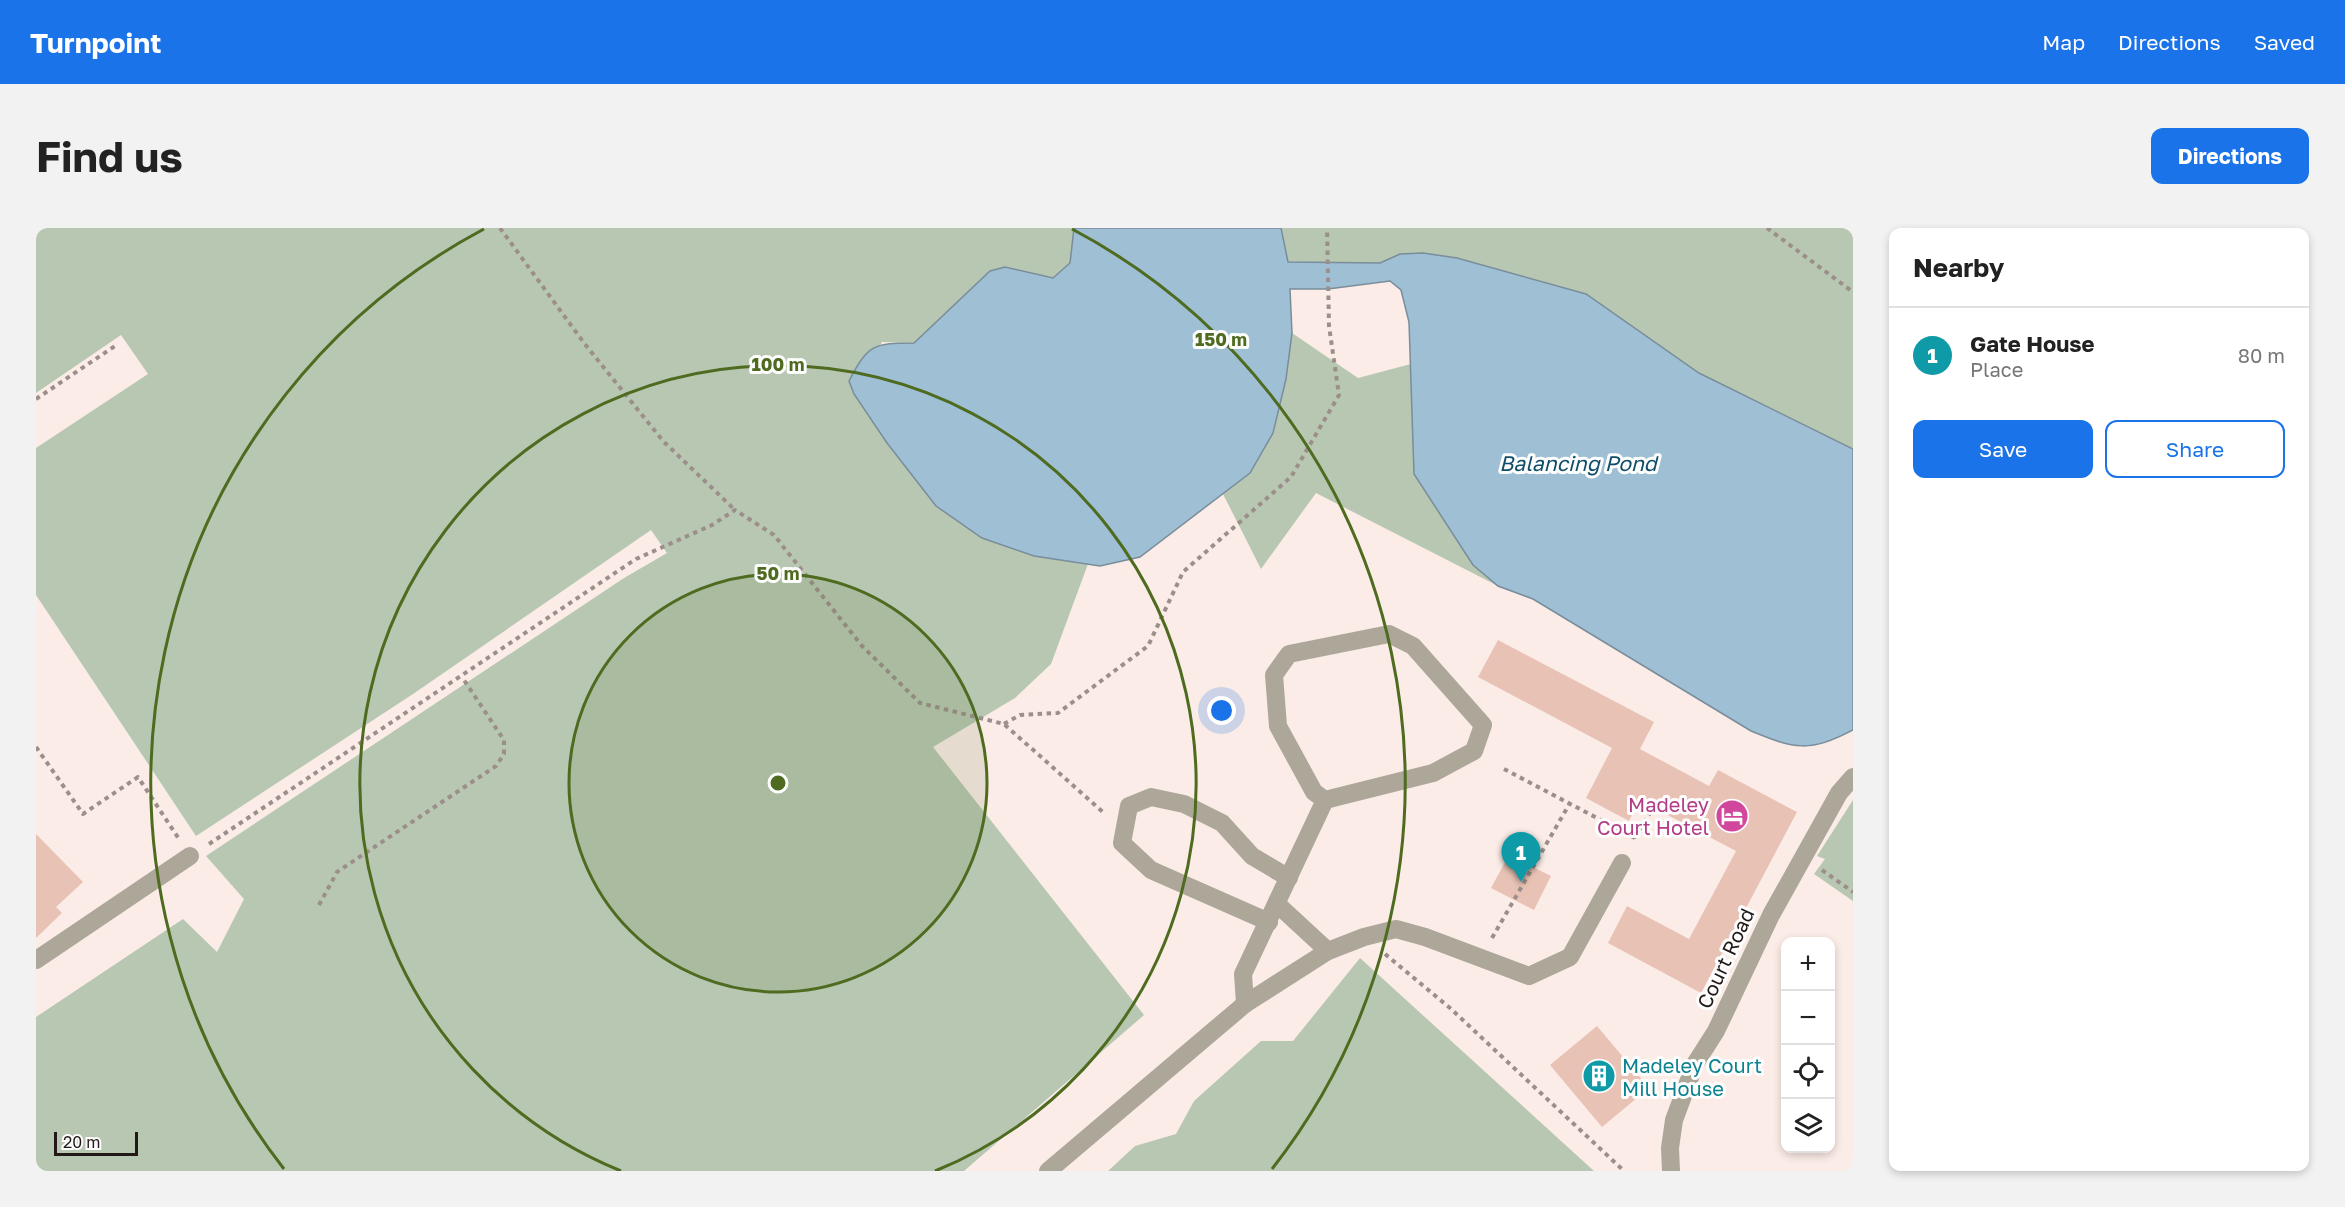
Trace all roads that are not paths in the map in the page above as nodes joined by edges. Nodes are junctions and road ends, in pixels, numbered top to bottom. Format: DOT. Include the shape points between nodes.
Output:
graph roads {
  1 [pos="1853,777"];
  2 [pos="1325,800"];
  3 [pos="190,856"];
  4 [pos="1622,862"];
  5 [pos="1290,878"];
  6 [pos="1277,904"];
  7 [pos="1269,922"];
  8 [pos="1328,951"];
  9 [pos="36,960"];
  10 [pos="1245,1004"];
  11 [pos="1048,1171"];
  12 [pos="1671,1171"];
  1 -- 12 [label="street, Court Road" via="1839,793 1771,915 1716,1031 1695,1064 1674,1120"];
  2 -- 2 [label="street" via="1314,792 1278,726 1274,675 1289,654 1389,634 1413,646 1483,725 1474,751 1433,773"];
  2 -- 5 [label="street"];
  3 -- 9 [label="street"];
  4 -- 8 [label="street" via="1570,957 1529,976 1396,929"];
  5 -- 6 [label="street"];
  5 -- 7 [label="street" via="1252,856 1222,823 1184,804 1152,797 1129,806 1122,843 1152,870"];
  6 -- 7 [label="street"];
  6 -- 8 [label="street"];
  7 -- 10 [label="street" via="1243,974"];
  8 -- 10 [label="street"];
  10 -- 11 [label="street"];
}
